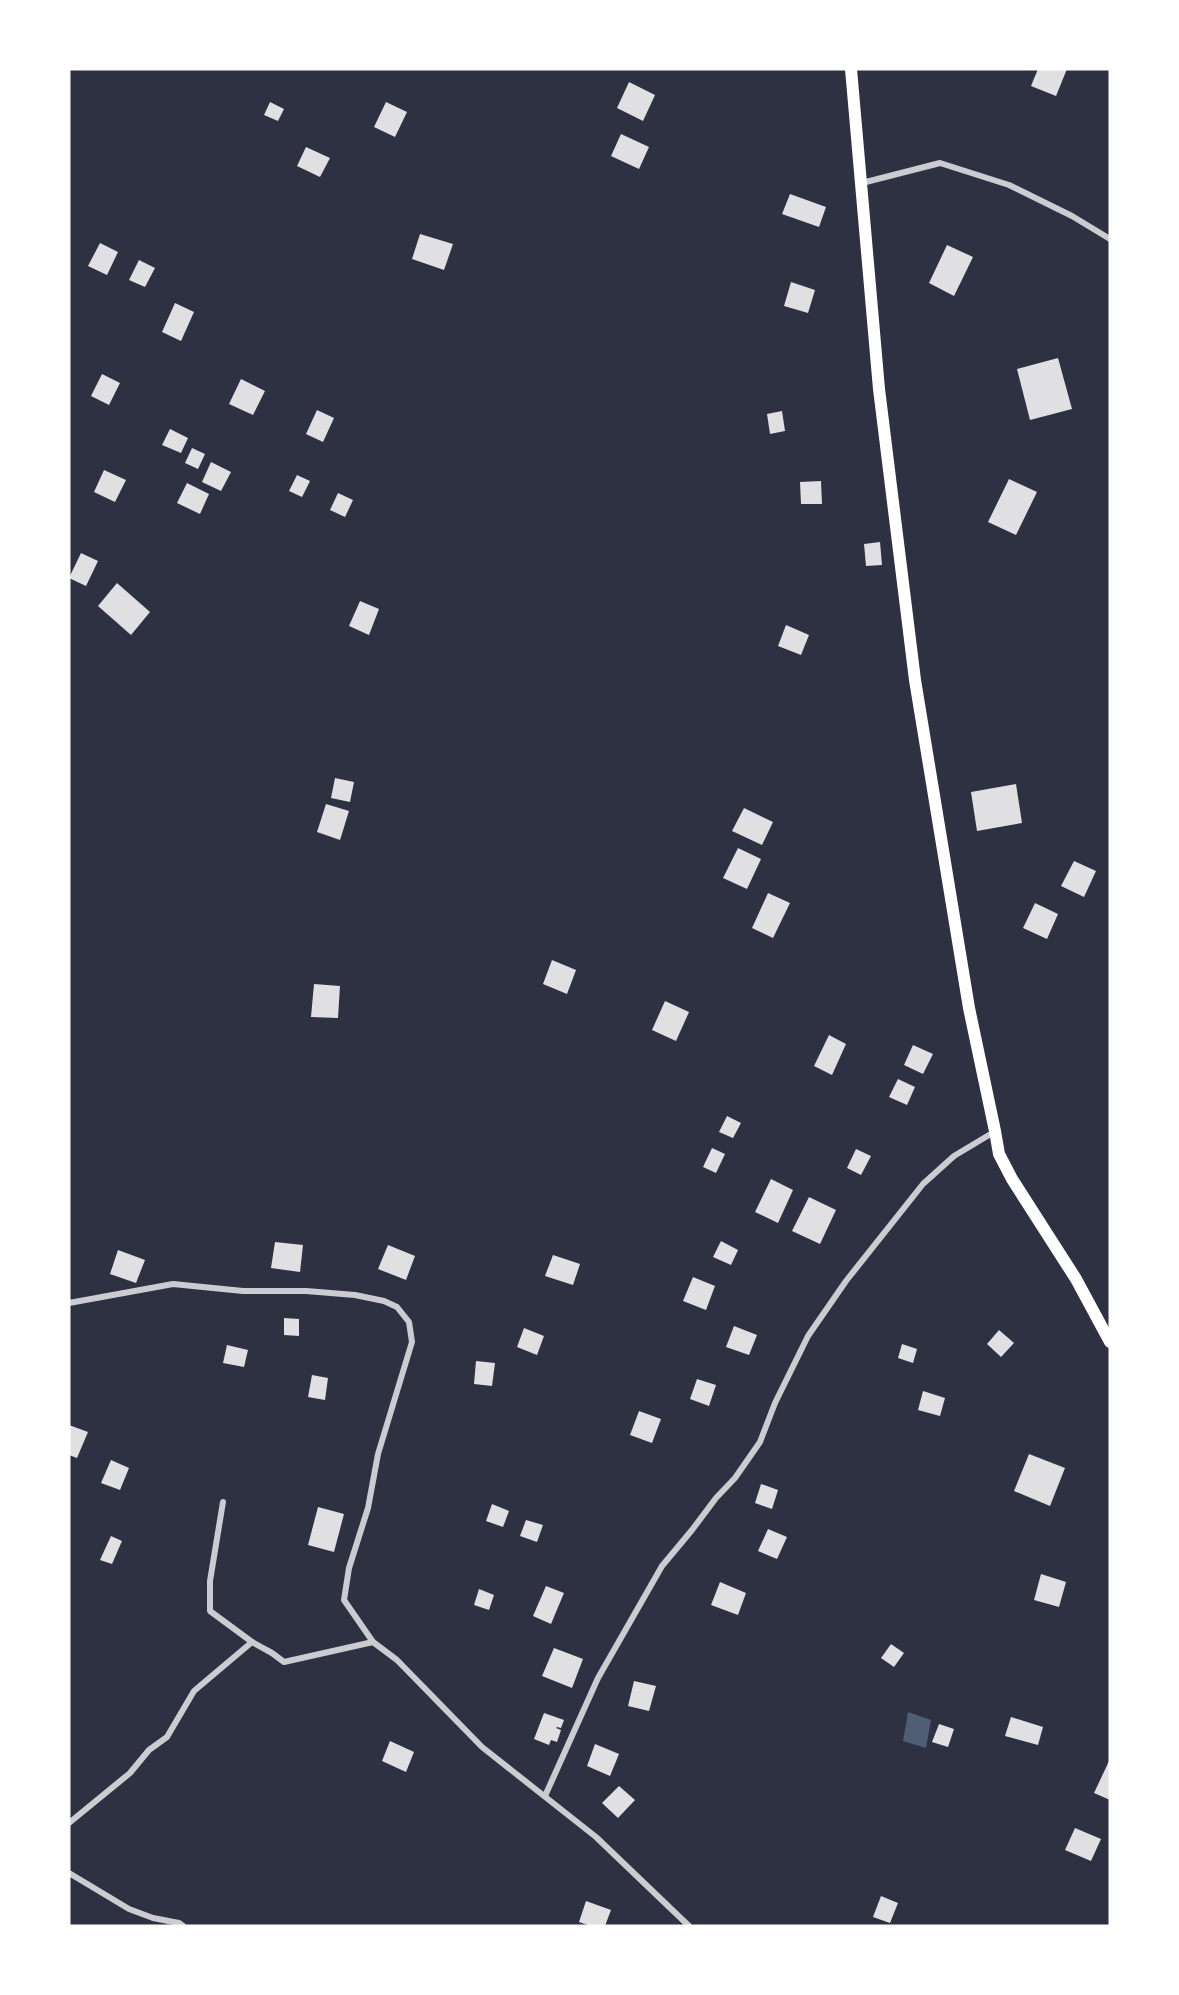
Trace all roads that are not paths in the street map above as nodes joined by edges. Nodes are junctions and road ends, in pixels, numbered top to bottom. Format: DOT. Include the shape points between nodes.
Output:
graph roads {
  1 [pos="851,69"];
  2 [pos="862,183"];
  3 [pos="1110,239"];
  4 [pos="994,1131"];
  5 [pos="69,1303"];
  6 [pos="1110,1342"];
  7 [pos="222,1502"];
  8 [pos="252,1642"];
  9 [pos="373,1642"];
  10 [pos="545,1796"];
  11 [pos="69,1823"];
  12 [pos="69,1873"];
  13 [pos="183,1926"];
  14 [pos="689,1926"];
  1 -- 2 [label="main road"];
  2 -- 3 [label="street" via="940,163 1009,185"];
  2 -- 4 [label="main road" via="879,389 915,680 969,1008"];
  4 -- 6 [label="main road" via="999,1154 1012,1179 1076,1279"];
  4 -- 10 [label="street" via="954,1156 923,1184 808,1336 760,1442 662,1566 598,1678"];
  5 -- 9 [label="street" via="173,1284 355,1295 397,1307 409,1322 412,1342 378,1454 344,1600"];
  7 -- 8 [label="street" via="210,1581 210,1611"];
  8 -- 9 [label="street" via="284,1662"];
  8 -- 11 [label="street" via="194,1691 167,1737"];
  9 -- 10 [label="street" via="397,1660 482,1747"];
  10 -- 14 [label="street" via="596,1837"];
  12 -- 13 [label="street" via="129,1909"];
}
